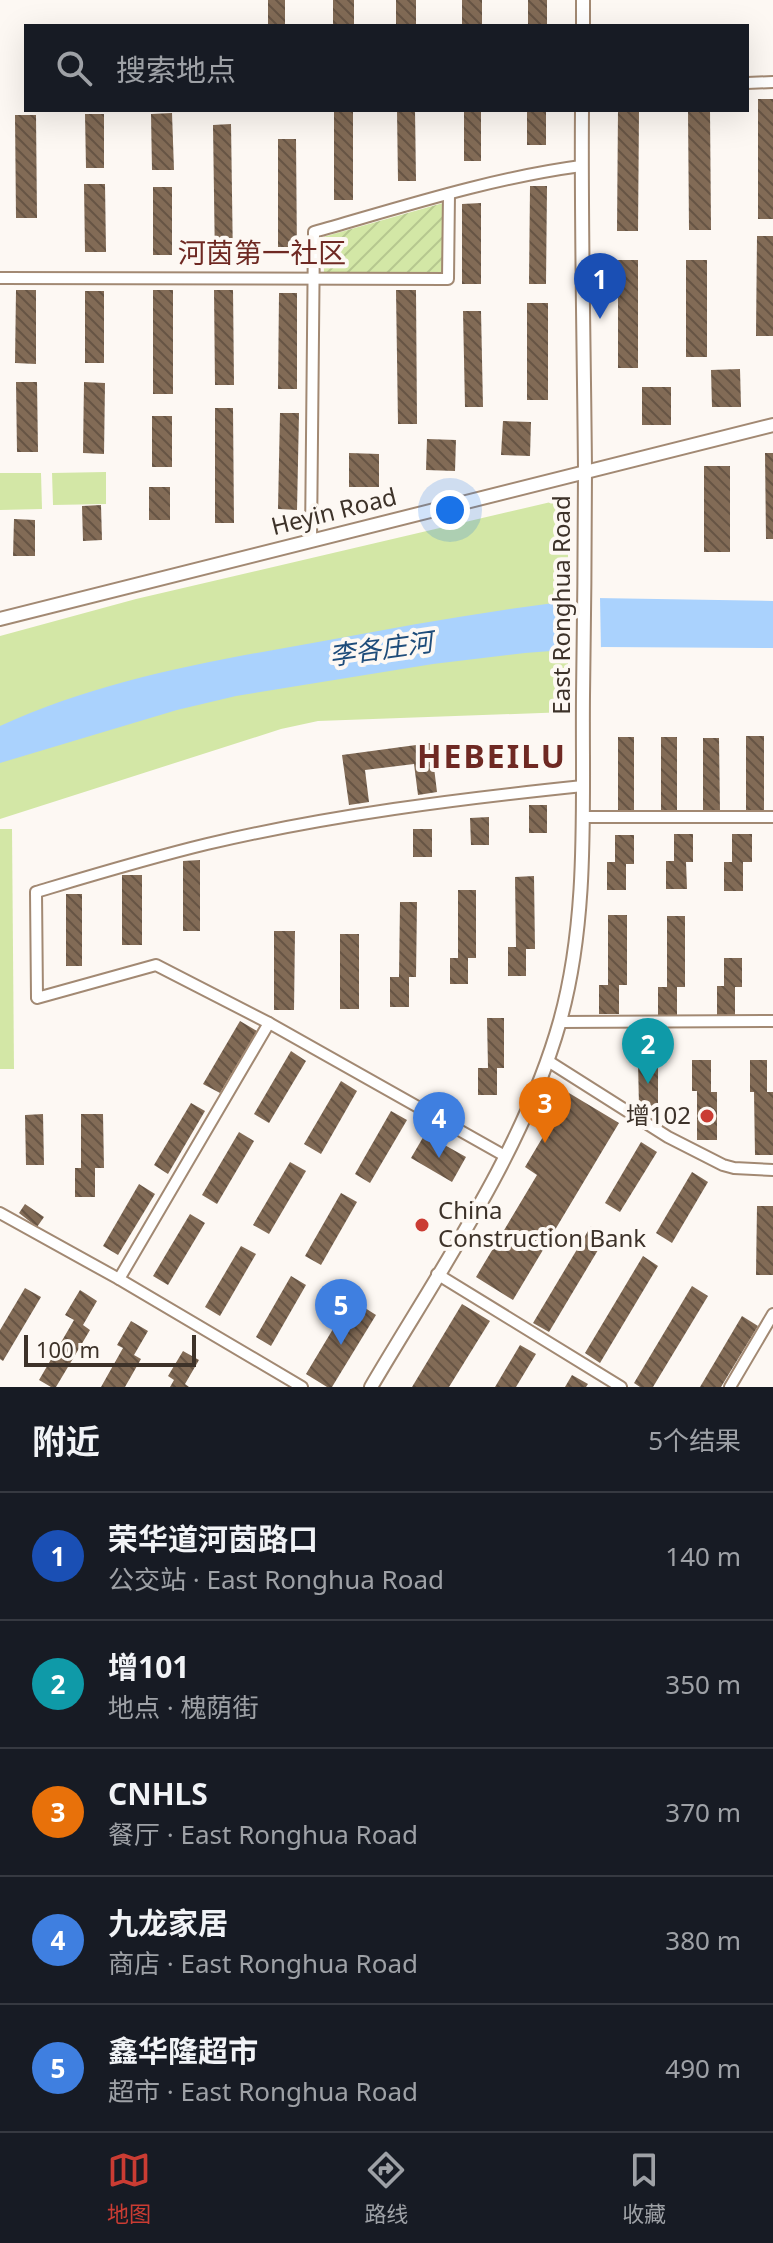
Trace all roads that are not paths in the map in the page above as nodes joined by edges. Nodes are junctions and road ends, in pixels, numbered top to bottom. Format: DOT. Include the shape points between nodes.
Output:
graph roads {
  1 [pos="583,0"];
  2 [pos="583,24"];
  3 [pos="773,82"];
  4 [pos="749,83"];
  5 [pos="582,112"];
  6 [pos="581,166"];
  7 [pos="449,194"];
  8 [pos="0,278"];
  9 [pos="314,279"];
  10 [pos="773,425"];
  11 [pos="585,471"];
  12 [pos="311,540"];
  13 [pos="0,619"];
  14 [pos="583,786"];
  15 [pos="582,817"];
  16 [pos="773,817"];
  17 [pos="773,1021"];
  18 [pos="560,1022"];
  19 [pos="269,1023"];
  20 [pos="548,1061"];
  21 [pos="505,1156"];
  22 [pos="773,1170"];
  23 [pos="0,1213"];
  24 [pos="437,1274"];
  25 [pos="119,1279"];
  26 [pos="773,1314"];
  27 [pos="302,1387"];
  28 [pos="371,1387"];
  29 [pos="621,1387"];
  30 [pos="730,1387"];
  1 -- 2 [label="street"];
  3 -- 4 [label="street"];
  5 -- 6 [label="street, East Ronghua Road"];
  6 -- 7 [label="street"];
  6 -- 11 [label="street, East Ronghua Road"];
  7 -- 9 [label="street" via="314,232"];
  7 -- 9 [label="street" via="448,279"];
  8 -- 9 [label="street"];
  9 -- 12 [label="street"];
  10 -- 11 [label="street, Heyin Road"];
  11 -- 12 [label="street, Heyin Road"];
  11 -- 14 [label="street, East Ronghua Road"];
  12 -- 13 [label="street, Heyin Road"];
  14 -- 15 [label="street, East Ronghua Road"];
  14 -- 19 [label="street" via="372,813 211,843 36,892 37,998 156,965"];
  15 -- 16 [label="street"];
  15 -- 18 [label="street, East Ronghua Road" via="575,932"];
  17 -- 18 [label="street"];
  18 -- 20 [label="street, East Ronghua Road"];
  19 -- 21 [label="street"];
  19 -- 25 [label="street"];
  20 -- 21 [label="street, East Ronghua Road"];
  20 -- 22 [label="street" via="672,1140 723,1165"];
  21 -- 24 [label="street, East Ronghua Road"];
  23 -- 25 [label="street"];
  24 -- 28 [label="street, East Ronghua Road"];
  24 -- 29 [label="street"];
  25 -- 27 [label="street"];
  26 -- 30 [label="street"];
}
